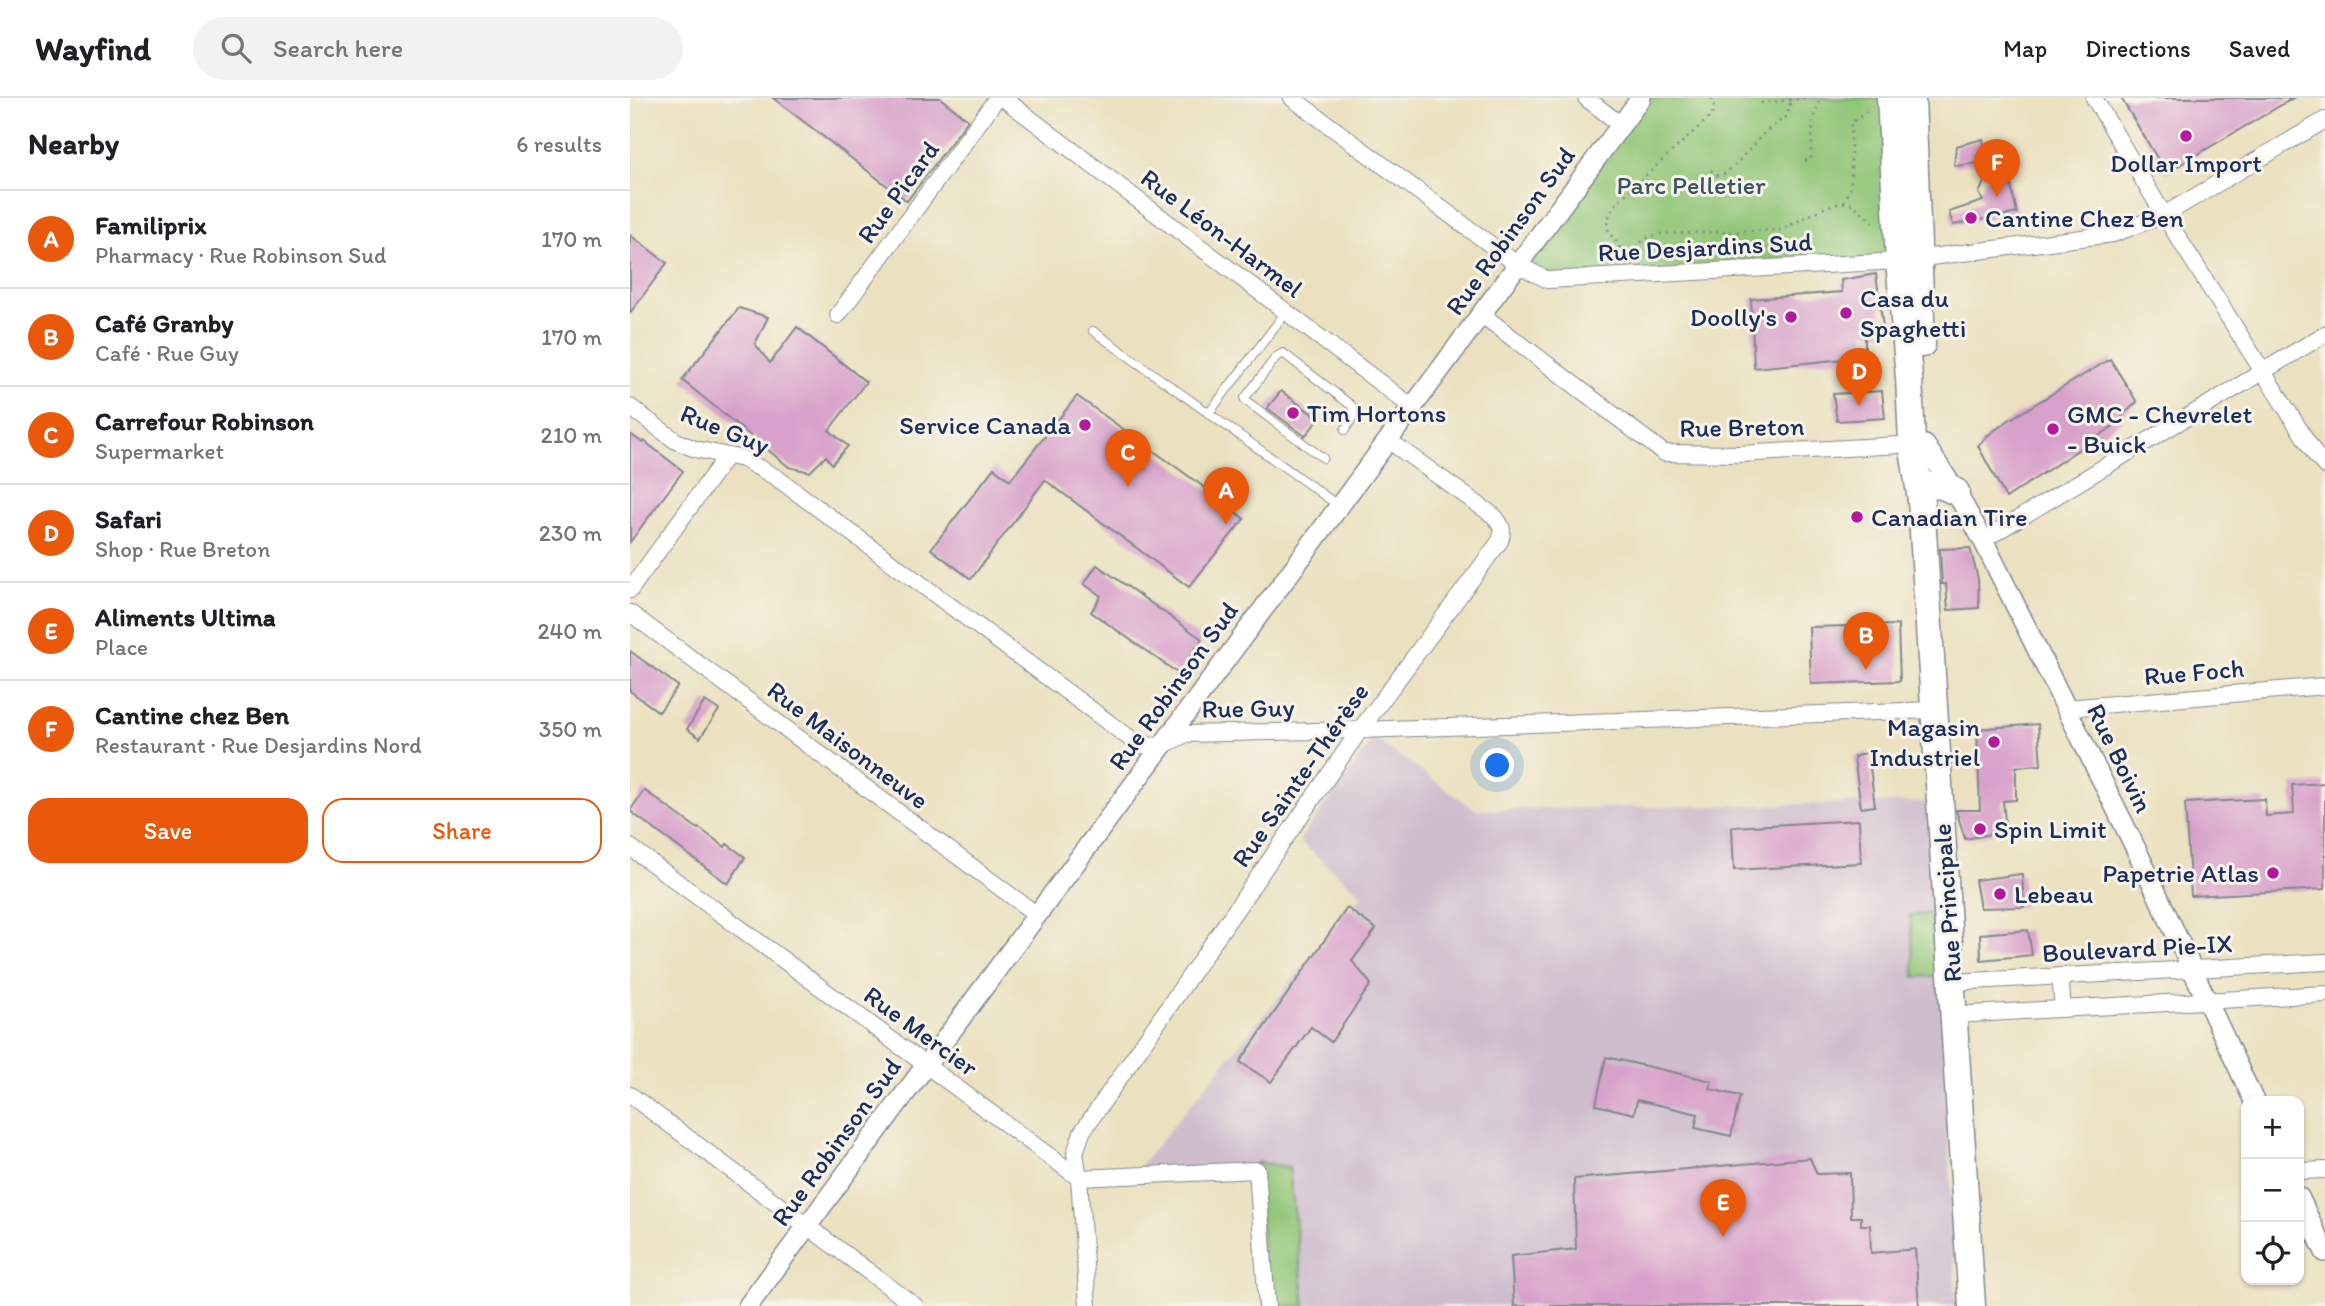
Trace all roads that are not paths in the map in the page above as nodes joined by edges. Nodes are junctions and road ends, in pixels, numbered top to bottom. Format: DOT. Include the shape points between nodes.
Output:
graph roads {
  1 [pos="997,98"];
  2 [pos="1003,98"];
  3 [pos="1292,98"];
  4 [pos="1586,98"];
  5 [pos="1641,98"];
  6 [pos="2094,98"];
  7 [pos="1892,101"];
  8 [pos="2325,120"];
  9 [pos="1621,125"];
  10 [pos="2164,215"];
  11 [pos="1909,260"];
  12 [pos="1518,265"];
  13 [pos="1286,312"];
  14 [pos="1482,314"];
  15 [pos="838,315"];
  16 [pos="1093,331"];
  17 [pos="2325,334"];
  18 [pos="2263,372"];
  19 [pos="630,407"];
  20 [pos="1412,407"];
  21 [pos="1209,414"];
  22 [pos="1345,430"];
  23 [pos="1388,440"];
  24 [pos="1919,444"];
  25 [pos="726,457"];
  26 [pos="1323,458"];
  27 [pos="2325,466"];
  28 [pos="1956,492"];
  29 [pos="1921,500"];
  30 [pos="1339,506"];
  31 [pos="1983,540"];
  32 [pos="630,590"];
  33 [pos="630,613"];
  34 [pos="2325,686"];
  35 [pos="2067,708"];
  36 [pos="1934,710"];
  37 [pos="1360,730"];
  38 [pos="1162,746"];
  39 [pos="630,847"];
  40 [pos="1037,915"];
  41 [pos="2325,962"];
  42 [pos="2192,969"];
  43 [pos="2060,976"];
  44 [pos="1952,982"];
  45 [pos="2325,994"];
  46 [pos="2207,1001"];
  47 [pos="2063,1009"];
  48 [pos="1954,1015"];
  49 [pos="926,1065"];
  50 [pos="630,1095"];
  51 [pos="2252,1096"];
  52 [pos="2325,1170"];
  53 [pos="2304,1171"];
  54 [pos="1079,1178"];
  55 [pos="2304,1208"];
  56 [pos="807,1226"];
  57 [pos="2325,1252"];
  58 [pos="748,1306"];
  59 [pos="915,1306"];
  60 [pos="1088,1306"];
  61 [pos="1267,1306"];
  62 [pos="1972,1306"];
  1 -- 15 [label="street, Rue Picard"];
  2 -- 13 [label="street, Rue Léon-Harmel"];
  3 -- 12 [label="street, Rue Desjardins Sud"];
  4 -- 9 [label="street"];
  5 -- 9 [label="street, Rue Robinson Sud"];
  6 -- 10 [label="street"];
  7 -- 11 [label="main road, Rue Principale"];
  8 -- 10 [label="street, Rue Desjardins Sud"];
  9 -- 12 [label="street, Rue Robinson Sud"];
  10 -- 11 [label="street, Rue Desjardins Sud" via="2113,234"];
  10 -- 18 [label="street"];
  11 -- 12 [label="street, Rue Desjardins Sud" via="1548,280"];
  11 -- 24 [label="main road, Rue Principale"];
  12 -- 14 [label="street, Rue Robinson Sud"];
  13 -- 20 [label="street, Rue Léon-Harmel"];
  13 -- 21 [label="lane"];
  14 -- 20 [label="street, Rue Robinson Sud"];
  14 -- 24 [label="street, Rue Breton" via="1664,453 1740,454"];
  16 -- 21 [label="lane"];
  17 -- 18 [label="street"];
  18 -- 27 [label="street"];
  18 -- 31 [label="street"];
  19 -- 25 [label="street, Rue Guy" via="676,441"];
  20 -- 23 [label="street, Rue Robinson Sud"];
  21 -- 30 [label="lane"];
  22 -- 26 [label="lane" via="1356,413 1352,406 1283,353 1276,357 1245,400"];
  23 -- 30 [label="street, Rue Robinson Sud"];
  23 -- 37 [label="street, Rue Sainte-Thérèse" via="1494,516 1504,532"];
  24 -- 28 [label="street, Rue Boivin"];
  24 -- 29 [label="main road, Rue Principale"];
  25 -- 32 [label="street"];
  25 -- 38 [label="street, Rue Guy" via="743,459 776,478 1139,745"];
  28 -- 29 [label="main road" via="1931,485 1924,489"];
  28 -- 31 [label="street, Rue Boivin"];
  29 -- 36 [label="main road, Rue Principale"];
  30 -- 38 [label="street, Rue Robinson Sud"];
  31 -- 35 [label="street, Rue Boivin"];
  33 -- 40 [label="street, Rue Maisonneuve"];
  34 -- 35 [label="street, Rue Foch"];
  35 -- 42 [label="street, Rue Boivin"];
  36 -- 37 [label="street, Rue Guy"];
  36 -- 44 [label="main road, Rue Principale"];
  37 -- 38 [label="street, Rue Guy" via="1186,734"];
  37 -- 54 [label="street, Rue Sainte-Thérèse" via="1082,1132 1075,1153"];
  38 -- 40 [label="street, Rue Robinson Sud"];
  39 -- 49 [label="street, Rue Mercier"];
  40 -- 49 [label="street, Rue Robinson Sud"];
  41 -- 42 [label="street, Boulevard Pie-IX"];
  42 -- 43 [label="street, Boulevard Pie-IX"];
  42 -- 46 [label="street, Rue Boivin"];
  43 -- 44 [label="street, Boulevard Pie-IX"];
  43 -- 47 [label="street"];
  44 -- 48 [label="main road, Rue Principale"];
  45 -- 46 [label="street"];
  46 -- 47 [label="street"];
  46 -- 51 [label="street, Rue Boivin"];
  47 -- 48 [label="street"];
  48 -- 62 [label="main road, Rue Principale"];
  49 -- 54 [label="street, Rue Mercier"];
  49 -- 56 [label="street, Rue Robinson Sud"];
  50 -- 56 [label="street"];
  52 -- 53 [label="street"];
  54 -- 60 [label="street"];
  54 -- 61 [label="street" via="1257,1170"];
  55 -- 57 [label="street"];
  56 -- 58 [label="street, Rue Robinson Sud"];
  56 -- 59 [label="street"];
}
